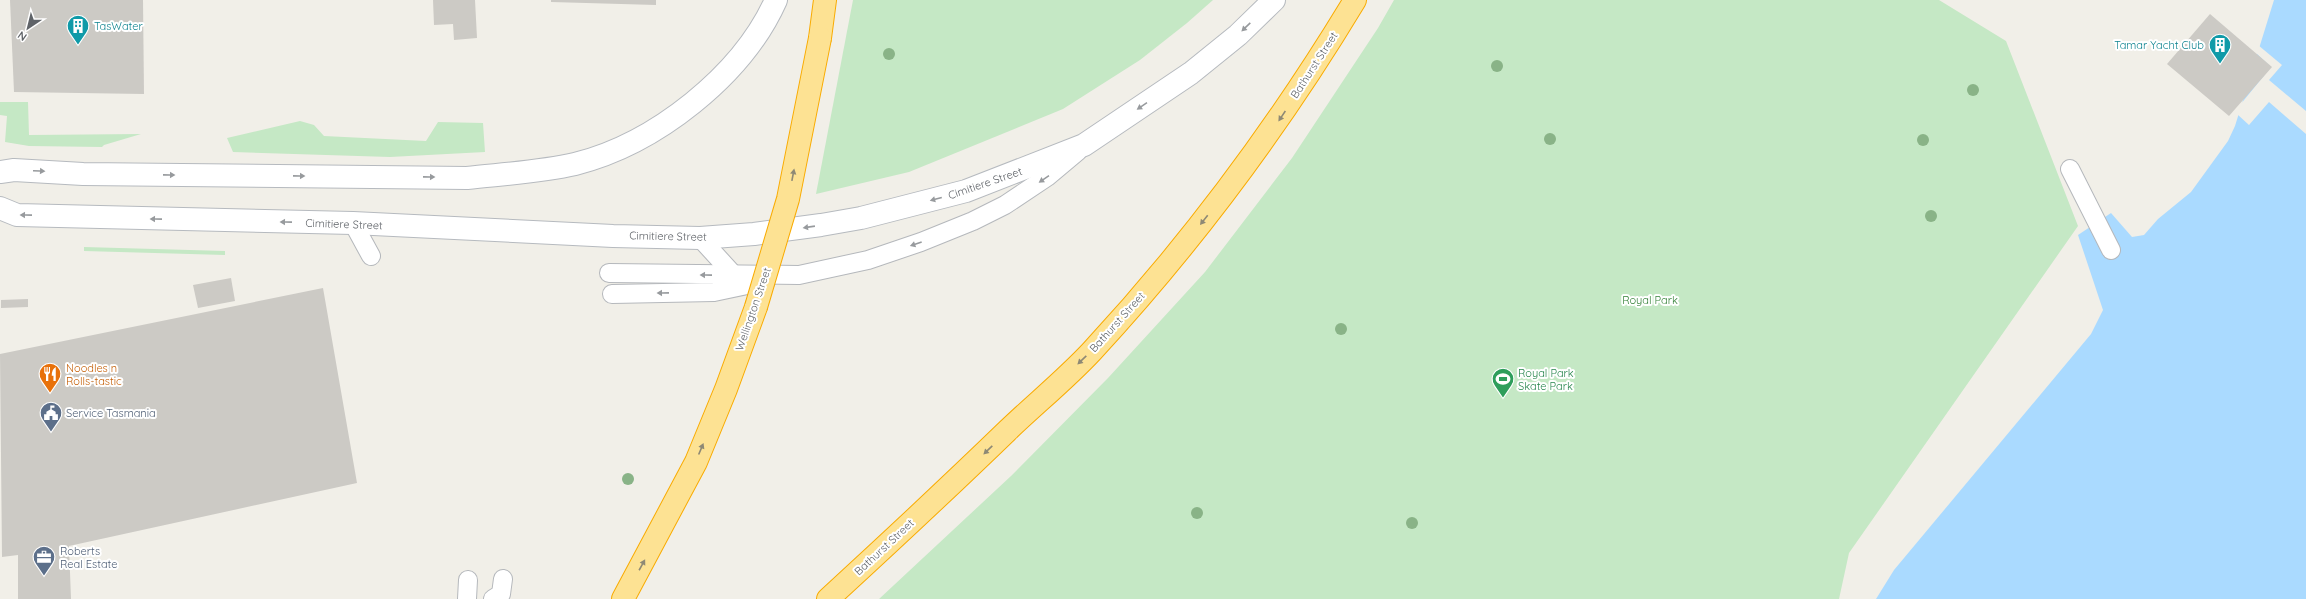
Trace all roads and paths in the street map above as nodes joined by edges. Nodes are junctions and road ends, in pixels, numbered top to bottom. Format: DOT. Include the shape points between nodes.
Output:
graph roads {
  1 [pos="776,0"];
  2 [pos="824,0"];
  3 [pos="1274,0"];
  4 [pos="1355,0"];
  5 [pos="1084,145"];
  6 [pos="2070,169"];
  7 [pos="0,172"];
  8 [pos="0,208"];
  9 [pos="353,223"];
  10 [pos="700,238"];
  11 [pos="2111,250"];
  12 [pos="371,256"];
  13 [pos="732,273"];
  14 [pos="610,274"];
  15 [pos="799,274"];
  16 [pos="612,294"];
  17 [pos="623,599"];
  18 [pos="828,599"];
  7 -- 1 [label="main road, one-way" via="14,170 83,174 467,178 576,163 644,136 701,95 757,34"];
  17 -- 2 [label="highway, Wellington Street, one-way, bridge" via="696,462 756,307 788,199 820,38"];
  3 -- 5 [label="main road, Cimitiere Street, one-way" via="1238,35 1191,73"];
  4 -- 18 [label="highway, Bathurst Street, one-way" via="1278,122 1172,260 1091,352"];
  5 -- 10 [label="main road, Cimitiere Street, one-way" via="966,191 861,218 754,234"];
  5 -- 15 [label="lane, one-way" via="1047,177 1005,204 973,220 921,242 868,260"];
  6 -- 11 [label="lane"];
  9 -- 8 [label="main road, Cimitiere Street, one-way" via="18,215"];
  9 -- 10 [label="main road, Cimitiere Street"];
  9 -- 12 [label="lane"];
  10 -- 13 [label="lane"];
  13 -- 14 [label="lane, one-way"];
  13 -- 15 [label="lane"];
  15 -- 16 [label="lane, one-way" via="714,292"];
}
